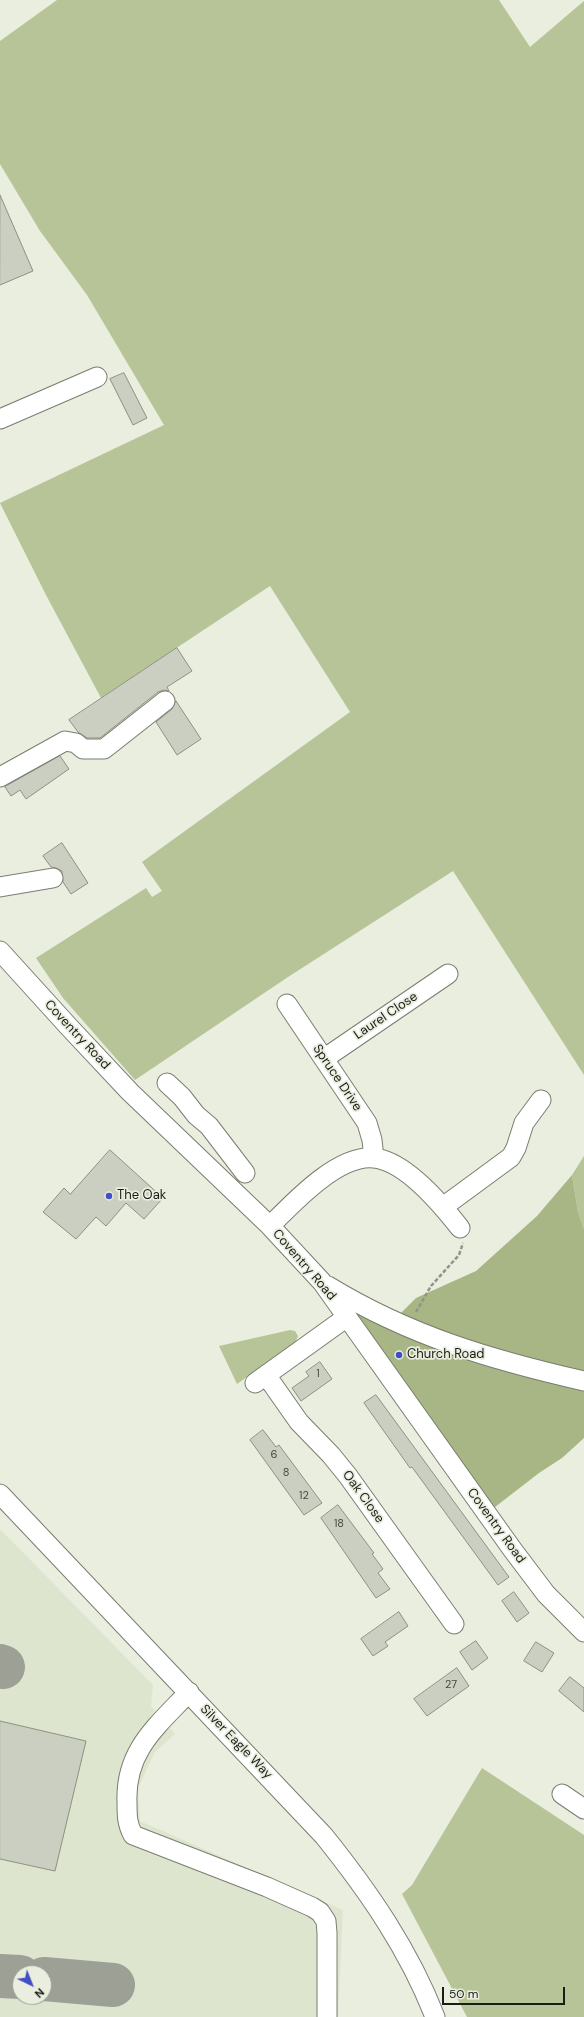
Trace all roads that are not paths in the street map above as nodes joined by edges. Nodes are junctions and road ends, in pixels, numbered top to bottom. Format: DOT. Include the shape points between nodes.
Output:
graph roads {
  1 [pos="97,377"];
  2 [pos="0,419"];
  3 [pos="166,702"];
  4 [pos="0,776"];
  5 [pos="53,878"];
  6 [pos="0,886"];
  7 [pos="0,951"];
  8 [pos="448,974"];
  9 [pos="287,1004"];
  10 [pos="325,1058"];
  11 [pos="167,1083"];
  12 [pos="541,1100"];
  13 [pos="196,1115"];
  14 [pos="172,1134"];
  15 [pos="374,1158"];
  16 [pos="245,1173"];
  17 [pos="443,1207"];
  18 [pos="270,1226"];
  19 [pos="460,1228"];
  20 [pos="322,1282"];
  21 [pos="347,1317"];
  22 [pos="584,1381"];
  23 [pos="0,1494"];
  24 [pos="454,1624"];
  25 [pos="584,1632"];
  26 [pos="189,1692"];
  27 [pos="562,1794"];
  28 [pos="584,1808"];
  29 [pos="327,2017"];
  30 [pos="435,2017"];
  1 -- 2 [label="street"];
  3 -- 4 [label="street" via="104,748 83,749 76,743 65,741"];
  5 -- 6 [label="street"];
  7 -- 14 [label="street, Coventry Road"];
  8 -- 10 [label="street, Laurel Close"];
  9 -- 10 [label="street, Spruce Drive"];
  10 -- 15 [label="street, Spruce Drive" via="367,1123"];
  11 -- 13 [label="street"];
  12 -- 17 [label="street" via="524,1123 511,1158"];
  13 -- 14 [label="street"];
  13 -- 16 [label="street" via="209,1126"];
  14 -- 18 [label="street, Coventry Road"];
  15 -- 17 [label="street" via="399,1168"];
  15 -- 18 [label="street" via="355,1161 335,1170 293,1202"];
  17 -- 19 [label="street"];
  18 -- 20 [label="street, Coventry Road"];
  20 -- 21 [label="street, Coventry Road"];
  20 -- 22 [label="street" via="366,1308 460,1348"];
  21 -- 24 [label="street, Oak Close" via="261,1379 348,1476"];
  21 -- 25 [label="street, Coventry Road" via="516,1555 546,1594"];
  23 -- 26 [label="street, Silver Eagle Way"];
  26 -- 29 [label="street" via="146,1738 131,1764 126,1786 128,1825 133,1835 267,1887 320,1912 326,1922 327,1933"];
  26 -- 30 [label="street, Silver Eagle Way" via="294,1803 350,1868 403,1949"];
  27 -- 28 [label="street"];
}
